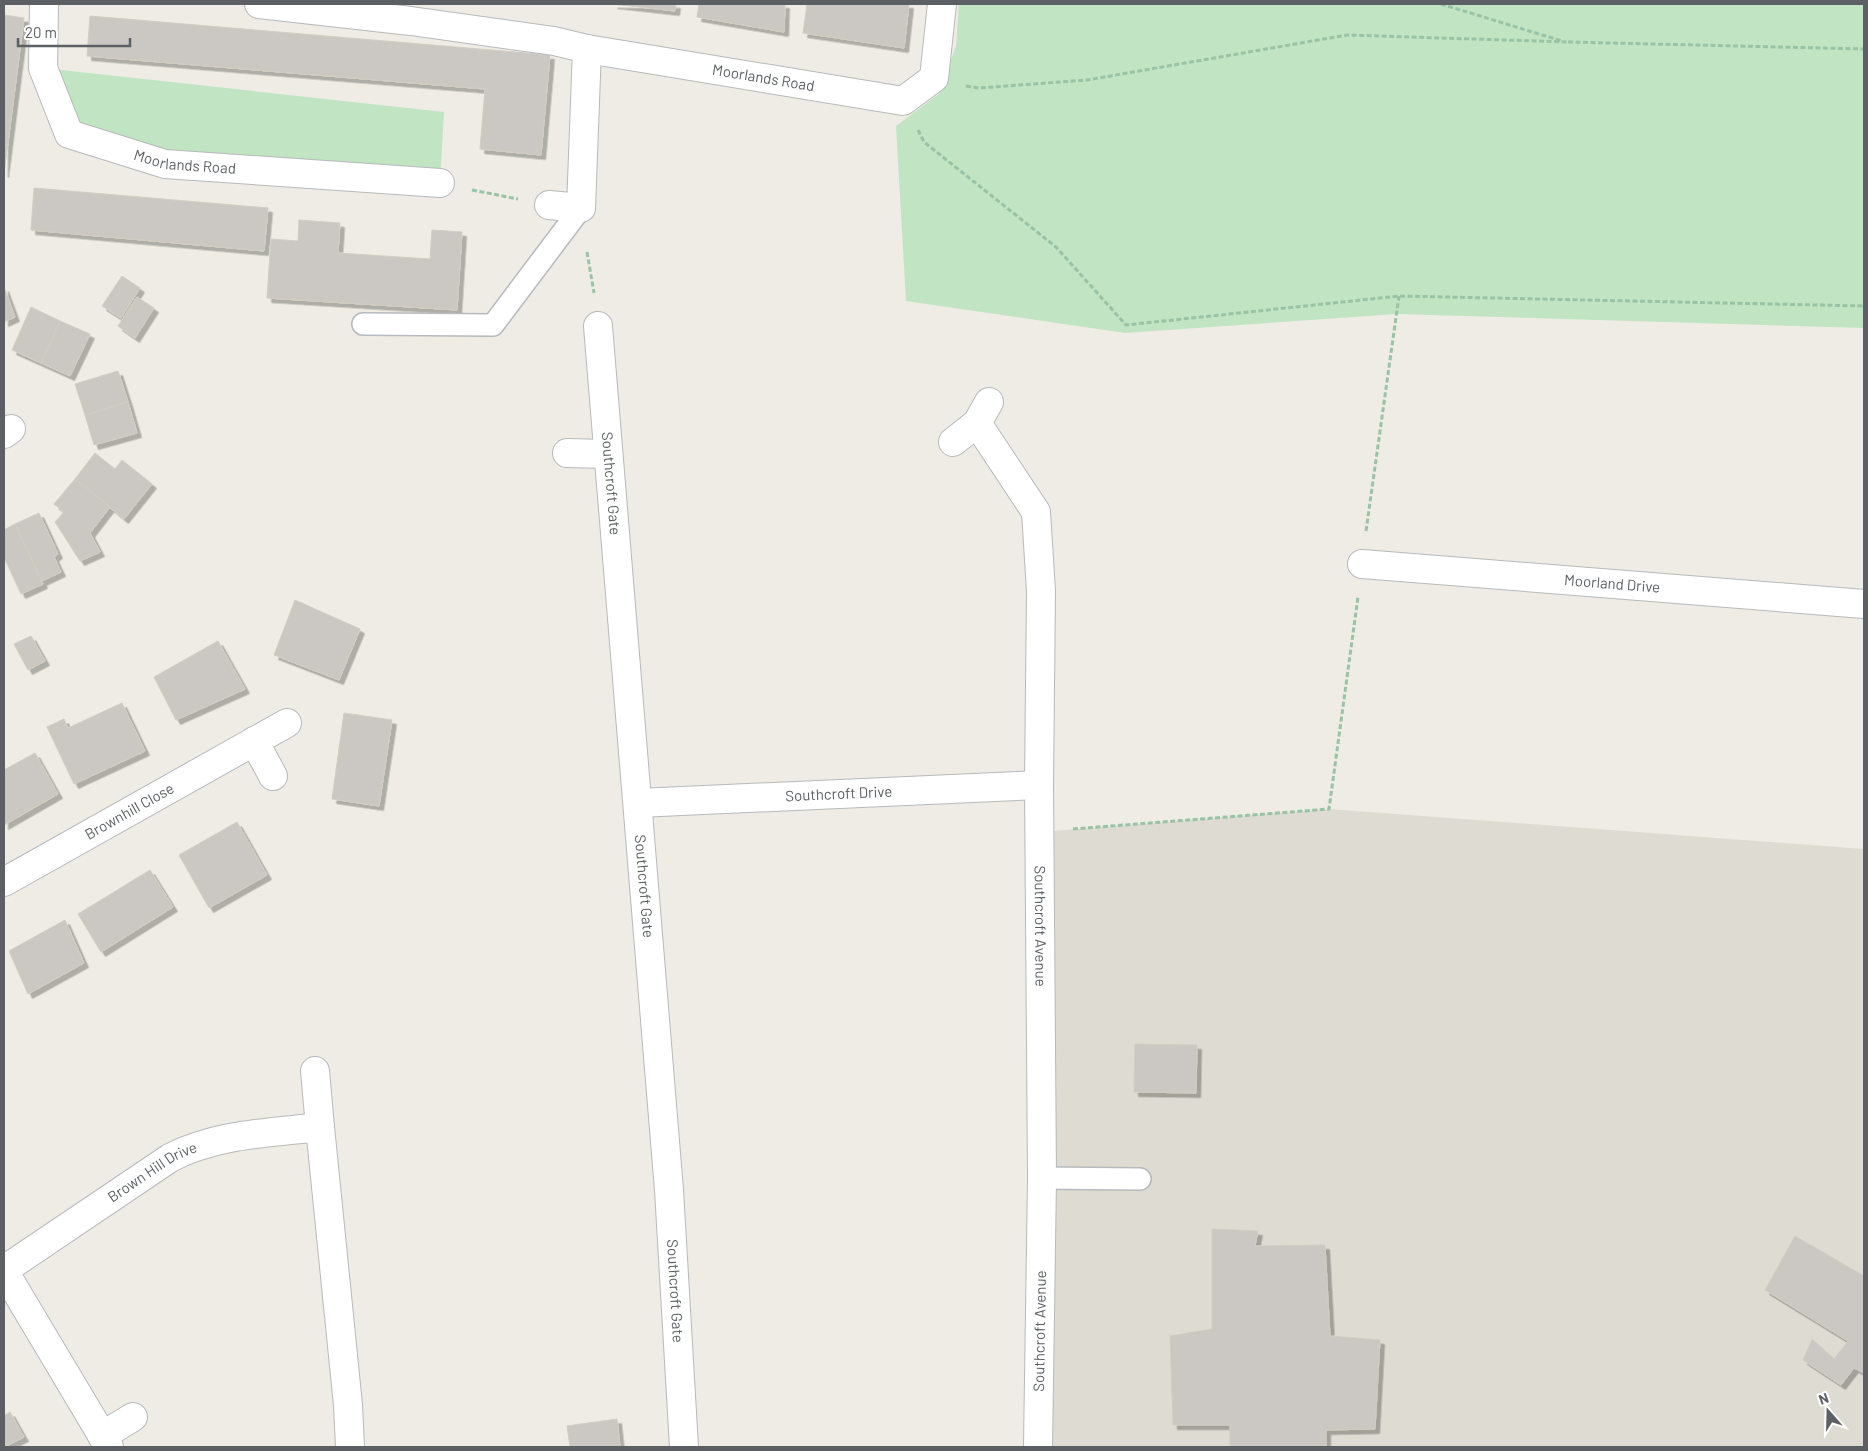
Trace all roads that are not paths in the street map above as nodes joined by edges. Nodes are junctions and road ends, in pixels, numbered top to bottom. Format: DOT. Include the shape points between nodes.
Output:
graph roads {
  1 [pos="44,4"];
  2 [pos="259,4"];
  3 [pos="942,4"];
  4 [pos="412,12"];
  5 [pos="586,49"];
  6 [pos="440,183"];
  7 [pos="549,205"];
  8 [pos="581,208"];
  9 [pos="363,324"];
  10 [pos="598,326"];
  11 [pos="953,442"];
  12 [pos="567,452"];
  13 [pos="608,454"];
  14 [pos="1362,564"];
  15 [pos="1864,604"];
  16 [pos="287,723"];
  17 [pos="254,741"];
  18 [pos="273,776"];
  19 [pos="1039,785"];
  20 [pos="638,803"];
  21 [pos="4,882"];
  22 [pos="315,1071"];
  23 [pos="320,1127"];
  24 [pos="1042,1178"];
  25 [pos="1140,1179"];
  26 [pos="4,1270"];
  27 [pos="133,1417"];
  28 [pos="106,1441"];
  29 [pos="350,1447"];
  30 [pos="684,1447"];
  31 [pos="1038,1447"];
  1 -- 6 [label="street, Moorlands Road" via="43,68 69,134 165,164"];
  2 -- 4 [label="street, Moorlands Road"];
  3 -- 5 [label="street, Moorlands Road" via="934,78 902,101"];
  4 -- 5 [label="street, Moorlands Road"];
  5 -- 8 [label="street"];
  7 -- 8 [label="street"];
  8 -- 9 [label="lane" via="493,325"];
  10 -- 13 [label="street, Southcroft Gate"];
  11 -- 19 [label="street, Southcroft Avenue" via="983,413 1036,512 1042,591"];
  12 -- 13 [label="street"];
  13 -- 20 [label="street, Southcroft Gate"];
  14 -- 15 [label="street, Moorland Drive"];
  16 -- 17 [label="street, Brownhill Close"];
  17 -- 18 [label="street"];
  17 -- 21 [label="street, Brownhill Close"];
  19 -- 20 [label="street, Southcroft Drive"];
  19 -- 24 [label="street, Southcroft Avenue"];
  20 -- 30 [label="street, Southcroft Gate" via="669,1190"];
  22 -- 23 [label="street"];
  23 -- 26 [label="street, Brown Hill Drive" via="241,1136 192,1146"];
  23 -- 29 [label="street"];
  24 -- 25 [label="lane"];
  24 -- 31 [label="street, Southcroft Avenue"];
  26 -- 28 [label="street, Brown Hill Drive"];
  27 -- 28 [label="street, Brown Hill Drive"];
}
